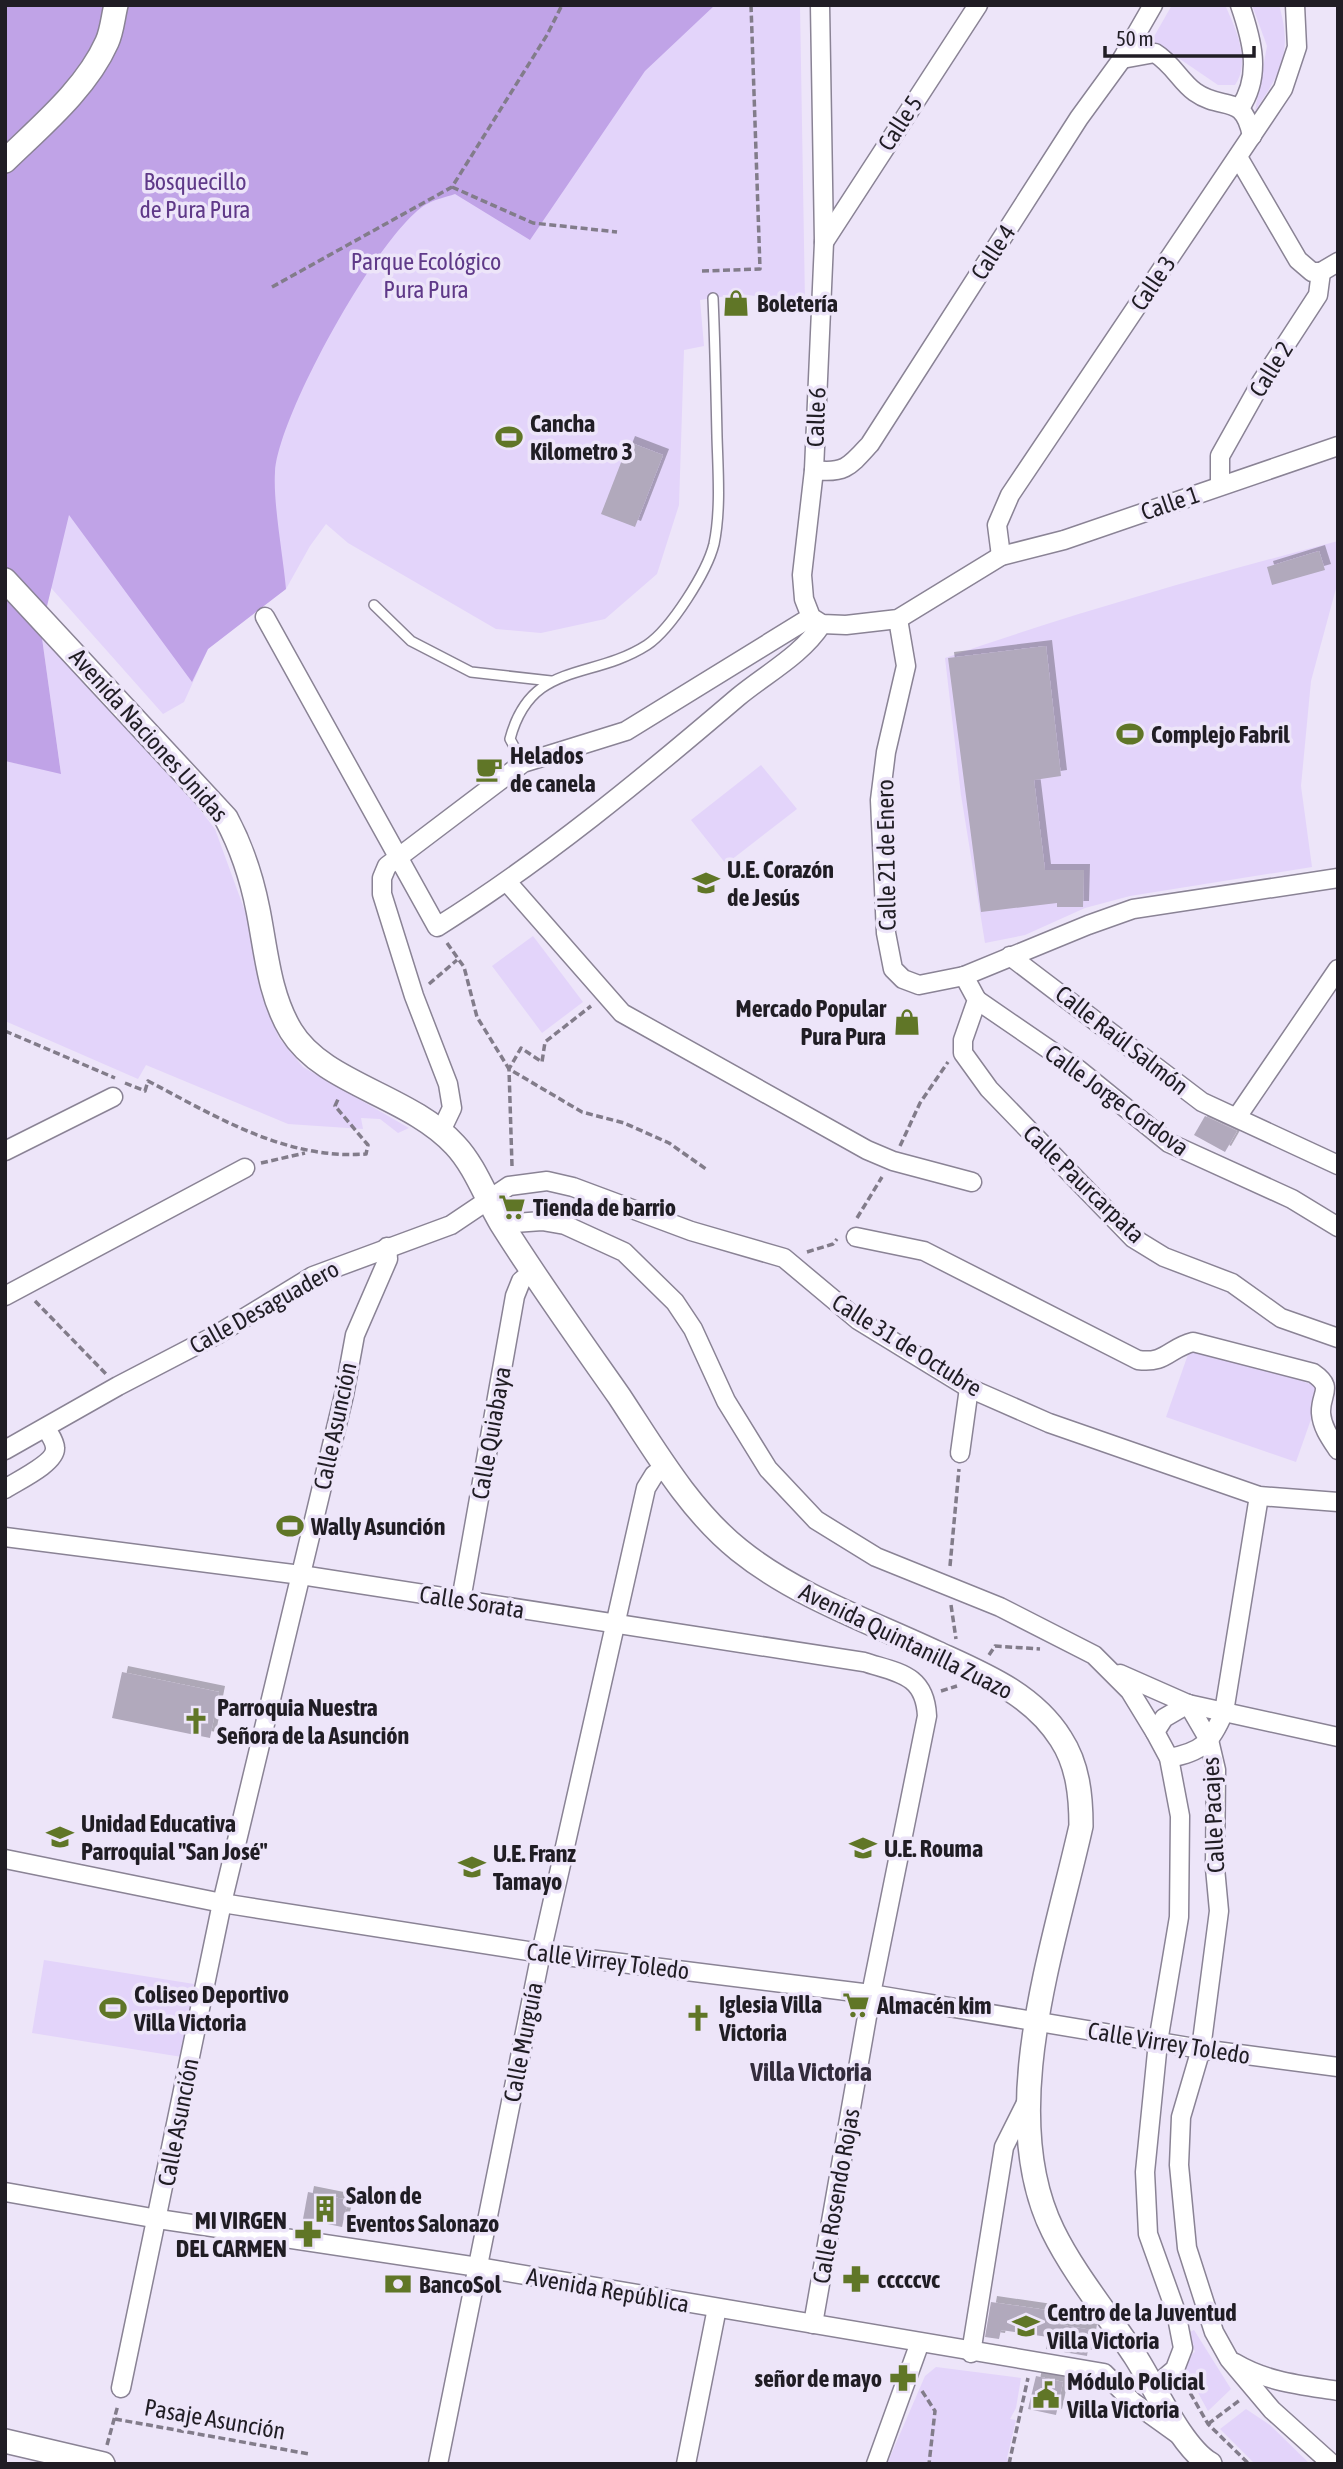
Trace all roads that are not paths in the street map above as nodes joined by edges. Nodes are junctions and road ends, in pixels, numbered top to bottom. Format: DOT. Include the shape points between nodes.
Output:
graph roads {
  1 [pos="116,5"];
  2 [pos="820,5"];
  3 [pos="978,5"];
  4 [pos="1153,5"];
  5 [pos="1240,5"];
  6 [pos="1294,5"];
  7 [pos="1122,59"];
  8 [pos="1240,108"];
  9 [pos="1252,136"];
  10 [pos="1238,157"];
  11 [pos="5,161"];
  12 [pos="824,242"];
  13 [pos="1338,262"];
  14 [pos="1321,272"];
  15 [pos="713,298"];
  16 [pos="1338,446"];
  17 [pos="814,470"];
  18 [pos="1220,485"];
  19 [pos="1000,556"];
  20 [pos="5,580"];
  21 [pos="374,605"];
  22 [pos="265,617"];
  23 [pos="898,619"];
  24 [pos="816,621"];
  25 [pos="551,681"];
  26 [pos="523,763"];
  27 [pos="398,857"];
  28 [pos="508,883"];
  29 [pos="1336,884"];
  30 [pos="1010,956"];
  31 [pos="1338,969"];
  32 [pos="964,976"];
  33 [pos="977,1000"];
  34 [pos="113,1097"];
  35 [pos="1237,1117"];
  36 [pos="441,1131"];
  37 [pos="5,1151"];
  38 [pos="1338,1165"];
  39 [pos="245,1168"];
  40 [pos="972,1182"];
  41 [pos="488,1201"];
  42 [pos="502,1224"];
  43 [pos="1338,1227"];
  44 [pos="849,1233"];
  45 [pos="387,1247"];
  46 [pos="533,1271"];
  47 [pos="5,1296"];
  48 [pos="1338,1338"];
  49 [pos="969,1388"];
  50 [pos="46,1428"];
  51 [pos="5,1450"];
  52 [pos="1338,1450"];
  53 [pos="960,1453"];
  54 [pos="666,1466"];
  55 [pos="5,1489"];
  56 [pos="1259,1496"];
  57 [pos="1338,1502"];
  58 [pos="5,1537"];
  59 [pos="301,1575"];
  60 [pos="461,1600"];
  61 [pos="617,1623"];
  62 [pos="1110,1669"];
  63 [pos="926,1697"];
  64 [pos="1188,1704"];
  65 [pos="1224,1712"];
  66 [pos="1155,1732"];
  67 [pos="1338,1737"];
  68 [pos="1209,1740"];
  69 [pos="1169,1758"];
  70 [pos="5,1859"];
  71 [pos="222,1903"];
  72 [pos="541,1953"];
  73 [pos="871,1994"];
  74 [pos="1037,2022"];
  75 [pos="1158,2042"];
  76 [pos="1201,2049"];
  77 [pos="1338,2067"];
  78 [pos="1027,2101"];
  79 [pos="5,2192"];
  80 [pos="158,2219"];
  81 [pos="1187,2248"];
  82 [pos="1156,2259"];
  83 [pos="478,2267"];
  84 [pos="717,2308"];
  85 [pos="813,2325"];
  86 [pos="919,2344"];
  87 [pos="971,2353"];
  88 [pos="1229,2359"];
  89 [pos="1154,2386"];
  90 [pos="121,2388"];
  91 [pos="1338,2391"];
  92 [pos="5,2441"];
  93 [pos="1187,2441"];
  94 [pos="102,2464"];
  95 [pos="438,2464"];
  96 [pos="686,2464"];
  97 [pos="876,2464"];
  98 [pos="1210,2464"];
  99 [pos="1332,2464"];
  1 -- 11 [label="street" via="108,40 96,62"];
  2 -- 12 [label="street, Calle 6"];
  3 -- 12 [label="street, Calle 5"];
  4 -- 7 [label="street, Calle 4"];
  5 -- 8 [label="street" via="1254,65 1250,93"];
  6 -- 9 [label="street, Calle 3" via="1297,47 1283,89"];
  7 -- 8 [label="street" via="1156,53 1169,61 1195,92"];
  7 -- 17 [label="street, Calle 4" via="1079,118 870,444 850,466 835,473"];
  8 -- 9 [label="street"];
  9 -- 10 [label="street, Calle 3"];
  10 -- 14 [label="street" via="1298,260 1312,272"];
  10 -- 19 [label="street, Calle 3" via="1010,495 997,525"];
  12 -- 17 [label="street, Calle 6"];
  13 -- 14 [label="street"];
  14 -- 18 [label="street, Calle 2" via="1318,295 1220,456"];
  15 -- 25 [label="lane" via="719,477 713,545 689,599 648,645"];
  16 -- 18 [label="street, Calle 1"];
  17 -- 24 [label="street, Calle 6" via="802,575 804,599"];
  18 -- 19 [label="street, Calle 1" via="1064,540"];
  19 -- 23 [label="street"];
  20 -- 36 [label="street, Avenida Naciones Unidas" via="226,818 252,887 282,1016 304,1049 347,1079 410,1108"];
  21 -- 25 [label="lane" via="411,641 471,672"];
  22 -- 27 [label="street"];
  23 -- 24 [label="street"];
  23 -- 32 [label="street, Calle 21 de Enero" via="906,666 880,800 886,933 894,969 903,979 919,985"];
  24 -- 26 [label="street" via="626,731"];
  24 -- 28 [label="street" via="810,643"];
  25 -- 26 [label="lane" via="535,691 516,716 510,739"];
  26 -- 27 [label="street"];
  27 -- 28 [label="street" via="437,927"];
  27 -- 36 [label="street" via="387,866 382,894 448,1084 452,1108"];
  28 -- 40 [label="street" via="622,1013 867,1150"];
  29 -- 30 [label="street" via="1133,909"];
  30 -- 32 [label="street"];
  30 -- 35 [label="street, Calle Raúl Salmón" via="1156,1070 1202,1102"];
  31 -- 35 [label="street"];
  32 -- 33 [label="street"];
  33 -- 43 [label="street, Calle Jorge Cordova" via="1079,1070 1170,1143 1292,1199"];
  33 -- 48 [label="street, Calle Paurcarpata" via="962,1053 989,1089 1133,1238 1164,1256 1232,1283 1281,1318"];
  34 -- 37 [label="street"];
  35 -- 38 [label="street, Calle Raúl Salmón"];
  36 -- 41 [label="street, Avenida Naciones Unidas" via="458,1147"];
  39 -- 47 [label="street"];
  41 -- 42 [label="street, Avenida Naciones Unidas"];
  41 -- 45 [label="street, Calle Desaguadero" via="452,1225"];
  41 -- 49 [label="street, Calle 31 de Octubre" via="509,1186 547,1181 783,1258 858,1320"];
  42 -- 46 [label="street, Avenida Quintanilla Zuazo"];
  42 -- 62 [label="street" via="542,1221 565,1225 624,1252 676,1303 768,1469 816,1520 876,1557 948,1585 1094,1654"];
  44 -- 52 [label="street" via="924,1251 1138,1360 1154,1362 1193,1342 1313,1373 1326,1388 1322,1420"];
  45 -- 50 [label="street, Calle Desaguadero" via="313,1276"];
  45 -- 59 [label="street, Calle Asunción" via="388,1259 355,1335"];
  46 -- 54 [label="street, Avenida Quintanilla Zuazo"];
  46 -- 60 [label="street, Calle Quiabaya" via="521,1281 515,1296"];
  49 -- 53 [label="street"];
  49 -- 56 [label="street, Calle 31 de Octubre" via="1049,1423"];
  50 -- 51 [label="street, Calle Desaguadero"];
  50 -- 55 [label="street" via="56,1446 49,1462"];
  54 -- 61 [label="street, Calle Murguía" via="646,1488"];
  54 -- 74 [label="street, Avenida Quintanilla Zuazo" via="736,1548 781,1579 1003,1684 1039,1711 1061,1738 1081,1796 1081,1826"];
  56 -- 57 [label="street, Calle 31 de Octubre"];
  56 -- 65 [label="street"];
  58 -- 59 [label="street, Calle Sorata"];
  59 -- 60 [label="street, Calle Sorata"];
  59 -- 71 [label="street, Calle Asunción"];
  60 -- 61 [label="street, Calle Sorata"];
  61 -- 63 [label="street, Calle Sorata" via="864,1662 905,1675"];
  61 -- 72 [label="street, Calle Murguía"];
  62 -- 64 [label="street"];
  62 -- 66 [label="street, Calle Pacajes"];
  63 -- 73 [label="street, Calle Rosendo Rojas" via="927,1716"];
  64 -- 65 [label="street"];
  64 -- 66 [label="street" via="1164,1718"];
  64 -- 68 [label="street, Calle Pacajes"];
  65 -- 67 [label="street"];
  65 -- 68 [label="street"];
  66 -- 69 [label="street, Calle Pacajes"];
  68 -- 69 [label="street" via="1200,1750"];
  68 -- 76 [label="street, Calle Pacajes" via="1216,1770 1219,1911"];
  69 -- 75 [label="street, Calle Pacajes" via="1180,1816 1179,1917"];
  70 -- 71 [label="street, Calle Virrey Toledo"];
  71 -- 72 [label="street, Calle Virrey Toledo"];
  71 -- 80 [label="street, Calle Asunción"];
  72 -- 73 [label="street, Calle Virrey Toledo"];
  72 -- 83 [label="street, Calle Murguía"];
  73 -- 74 [label="street, Calle Virrey Toledo"];
  73 -- 85 [label="street, Calle Rosendo Rojas"];
  74 -- 75 [label="street, Calle Virrey Toledo"];
  74 -- 78 [label="street, Avenida Quintanilla Zuazo"];
  75 -- 76 [label="street, Calle Virrey Toledo"];
  75 -- 82 [label="street, Calle Pacajes" via="1145,2172 1148,2234"];
  76 -- 77 [label="street, Calle Virrey Toledo"];
  76 -- 81 [label="street, Calle Pacajes" via="1181,2117 1179,2165"];
  78 -- 87 [label="street" via="1004,2147"];
  78 -- 89 [label="street, Avenida Quintanilla Zuazo" via="1036,2178 1054,2232"];
  79 -- 80 [label="street, Avenida República"];
  80 -- 83 [label="street, Avenida República"];
  80 -- 90 [label="street, Calle Asunción"];
  81 -- 82 [label="street"];
  81 -- 88 [label="street, Calle Pacajes" via="1214,2332"];
  82 -- 89 [label="street, Calle Pacajes" via="1176,2312 1183,2348 1175,2369"];
  83 -- 84 [label="street, Avenida República"];
  83 -- 95 [label="street, Calle Murguía"];
  84 -- 85 [label="street, Avenida República"];
  84 -- 96 [label="street"];
  85 -- 86 [label="street, Avenida República"];
  86 -- 87 [label="street, Avenida República"];
  86 -- 97 [label="street"];
  87 -- 93 [label="street, Avenida República" via="1104,2373"];
  88 -- 91 [label="street" via="1281,2383"];
  88 -- 99 [label="street, Calle Pacajes" via="1253,2390"];
  89 -- 93 [label="street, Avenida Quintanilla Zuazo"];
  92 -- 94 [label="street"];
  93 -- 98 [label="street, Avenida Quintanilla Zuazo"];
}
